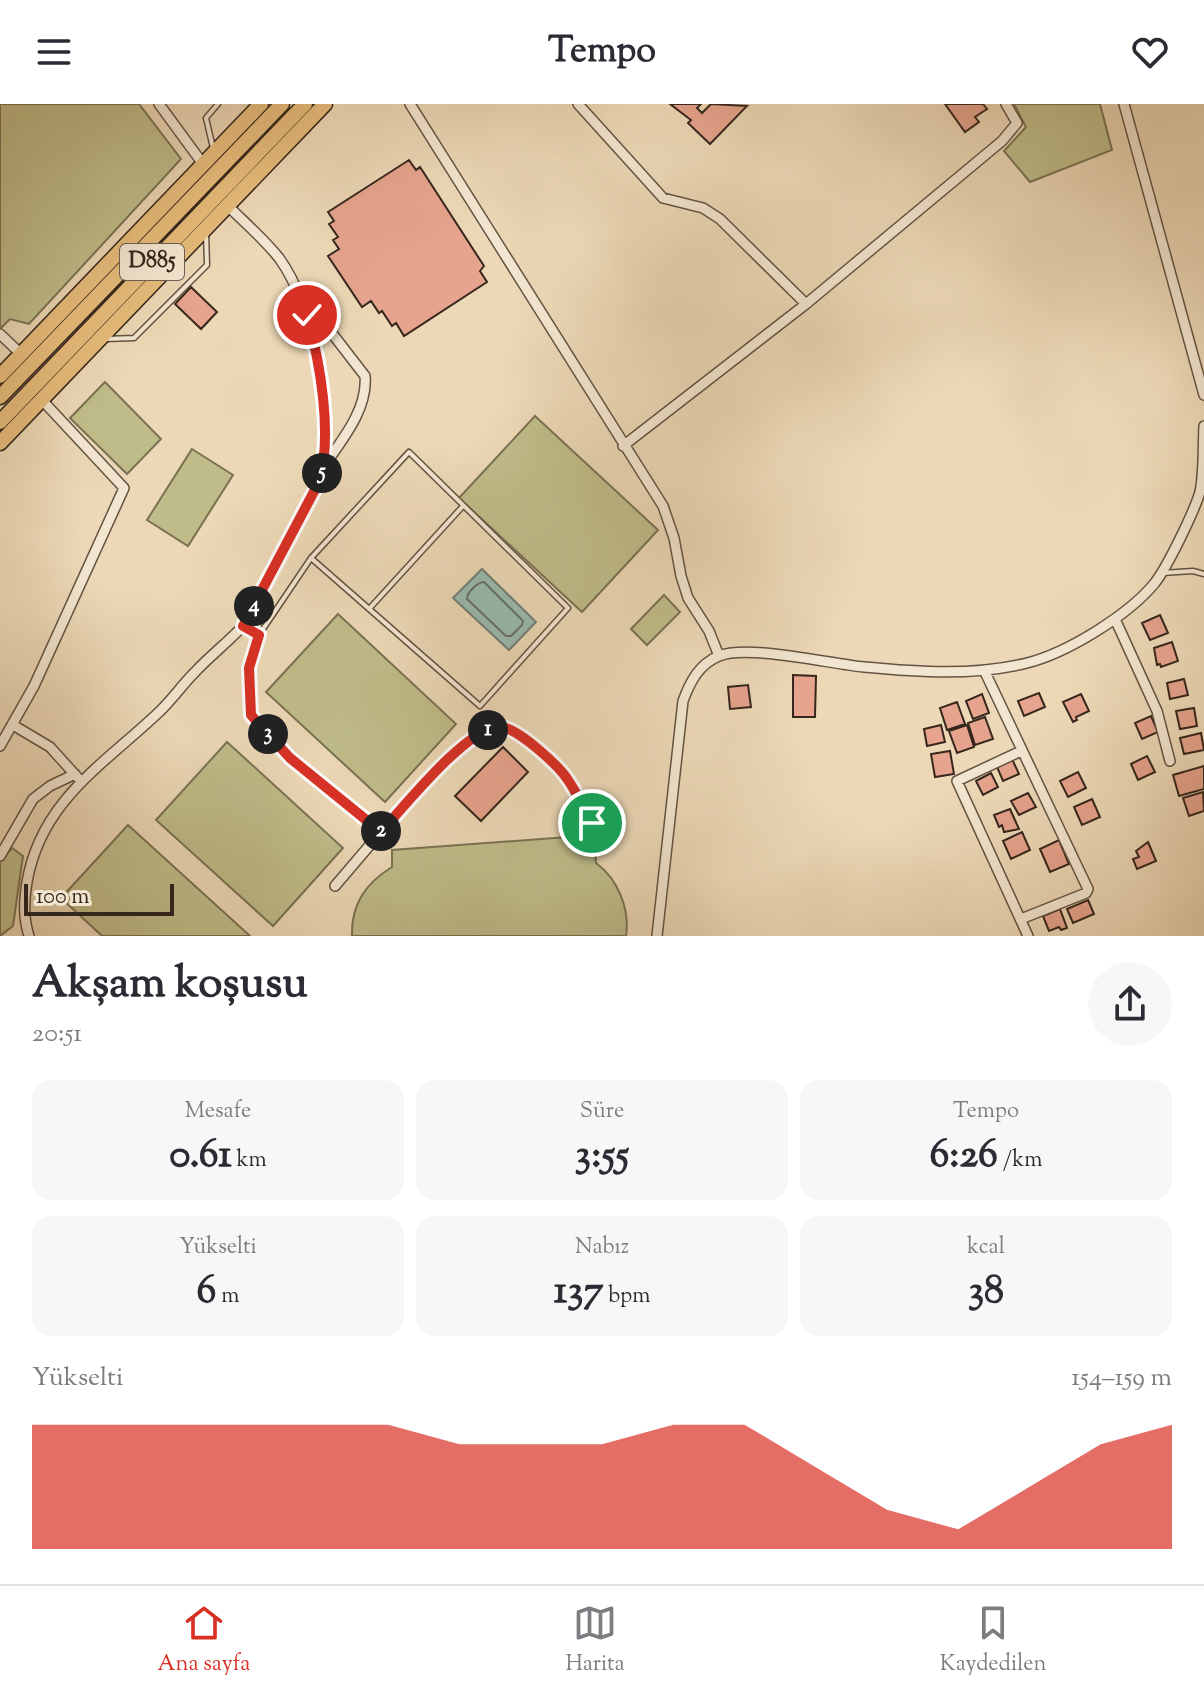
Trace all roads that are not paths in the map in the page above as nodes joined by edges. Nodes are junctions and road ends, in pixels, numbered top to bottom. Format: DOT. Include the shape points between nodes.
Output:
graph roads {
  1 [pos="159,104"];
  2 [pos="218,104"];
  3 [pos="261,104"];
  4 [pos="282,104"];
  5 [pos="305,104"];
  6 [pos="325,104"];
  7 [pos="410,104"];
  8 [pos="578,104"];
  9 [pos="1006,104"];
  10 [pos="1124,104"];
  11 [pos="214,152"];
  12 [pos="203,164"];
  13 [pos="227,205"];
  14 [pos="206,227"];
  15 [pos="297,288"];
  16 [pos="806,304"];
  17 [pos="0,334"];
  18 [pos="99,339"];
  19 [pos="21,354"];
  20 [pos="0,376"];
  21 [pos="1204,395"];
  22 [pos="0,397"];
  23 [pos="42,400"];
  24 [pos="0,422"];
  25 [pos="1204,426"];
  26 [pos="0,443"];
  27 [pos="623,446"];
  28 [pos="324,468"];
  29 [pos="463,506"];
  30 [pos="311,558"];
  31 [pos="1160,573"];
  32 [pos="1204,574"];
  33 [pos="369,609"];
  34 [pos="1115,619"];
  35 [pos="243,626"];
  36 [pos="259,635"];
  37 [pos="719,656"];
  38 [pos="984,670"];
  39 [pos="13,725"];
  40 [pos="0,746"];
  41 [pos="1021,751"];
  42 [pos="1170,761"];
  43 [pos="78,778"];
  44 [pos="592,823"];
  45 [pos="381,832"];
  46 [pos="0,856"];
  47 [pos="335,886"];
  48 [pos="1021,919"];
  49 [pos="29,936"];
  50 [pos="657,936"];
  51 [pos="1028,936"];
  1 -- 12 [label="street"];
  2 -- 11 [label="lane" via="206,118"];
  3 -- 11 [label="highway"];
  4 -- 22 [label="highway, D885"];
  5 -- 24 [label="highway, D885"];
  6 -- 13 [label="highway"];
  7 -- 27 [label="street"];
  8 -- 16 [label="street" via="663,198 703,208 720,219"];
  9 -- 16 [label="street" via="1017,123 1002,141"];
  10 -- 21 [label="street"];
  11 -- 12 [label="highway"];
  12 -- 19 [label="highway"];
  13 -- 14 [label="highway"];
  13 -- 15 [label="street" via="278,257"];
  14 -- 18 [label="highway"];
  14 -- 18 [label="lane" via="207,265 134,338"];
  15 -- 28 [label="street" via="319,368"];
  15 -- 28 [label="street" via="365,376 363,399"];
  16 -- 27 [label="street"];
  17 -- 19 [label="street"];
  18 -- 23 [label="highway"];
  19 -- 20 [label="highway"];
  23 -- 26 [label="highway"];
  23 -- 39 [label="street" via="124,488"];
  25 -- 31 [label="street" via="1201,490"];
  27 -- 37 [label="street" via="663,506 688,598"];
  28 -- 35 [label="street"];
  29 -- 30 [label="lane" via="409,452"];
  29 -- 33 [label="lane"];
  29 -- 33 [label="lane" via="568,608 480,706"];
  30 -- 33 [label="lane"];
  30 -- 36 [label="lane"];
  31 -- 32 [label="lane"];
  31 -- 34 [label="street" via="1155,584"];
  34 -- 38 [label="street" via="1051,656"];
  34 -- 42 [label="street" via="1157,711"];
  35 -- 36 [label="street"];
  35 -- 43 [label="street" via="160,711"];
  36 -- 45 [label="street" via="249,668 251,715 290,758"];
  37 -- 38 [label="street" via="750,653 933,672"];
  37 -- 50 [label="street" via="691,679 683,701"];
  38 -- 41 [label="street"];
  39 -- 40 [label="street"];
  39 -- 43 [label="street" via="50,747"];
  41 -- 48 [label="street" via="957,781"];
  41 -- 48 [label="street" via="1088,889"];
  43 -- 46 [label="street" via="50,786 33,799"];
  43 -- 49 [label="street" via="44,829 30,864 23,906"];
  44 -- 45 [label="street" via="566,777 520,734 500,727 476,734"];
  45 -- 47 [label="street"];
  48 -- 51 [label="street"];
}
